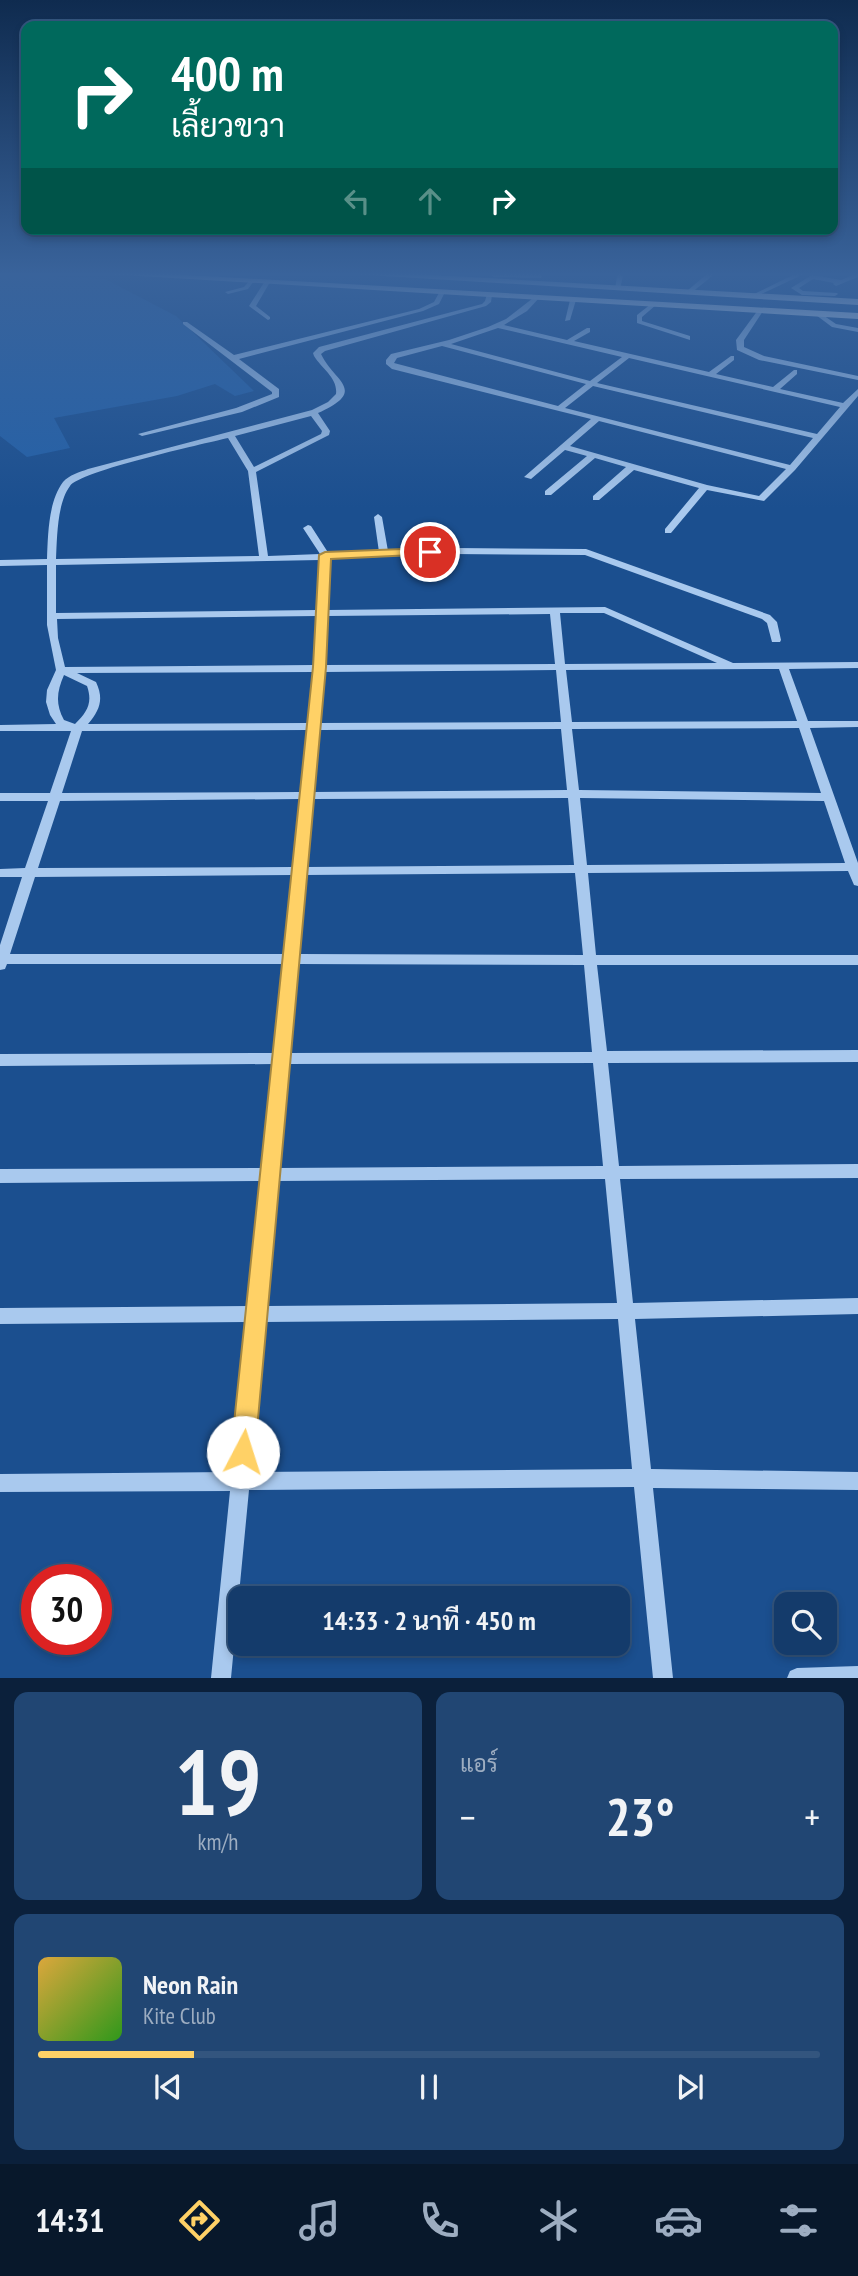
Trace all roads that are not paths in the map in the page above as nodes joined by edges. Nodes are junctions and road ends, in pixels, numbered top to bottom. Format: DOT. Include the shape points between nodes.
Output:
graph roads {
  1 [pos="224,351"];
  2 [pos="259,351"];
  3 [pos="319,351"];
  4 [pos="410,351"];
  5 [pos="470,351"];
  6 [pos="607,351"];
  7 [pos="747,351"];
  8 [pos="627,356"];
  9 [pos="233,358"];
  10 [pos="731,358"];
  11 [pos="794,372"];
  12 [pos="710,375"];
  13 [pos="858,378"];
  14 [pos="593,384"];
  15 [pos="774,390"];
  16 [pos="858,391"];
  17 [pos="845,406"];
  18 [pos="559,409"];
  19 [pos="313,412"];
  20 [pos="598,418"];
  21 [pos="142,434"];
  22 [pos="230,435"];
  23 [pos="818,437"];
  24 [pos="565,447"];
  25 [pos="594,455"];
  26 [pos="632,466"];
  27 [pos="792,468"];
  28 [pos="252,471"];
  29 [pos="528,477"];
  30 [pos="705,487"];
  31 [pos="548,493"];
  32 [pos="596,498"];
  33 [pos="378,517"];
  34 [pos="308,528"];
  35 [pos="668,531"];
  36 [pos="384,554"];
  37 [pos="325,555"];
  38 [pos="264,559"];
  39 [pos="52,561"];
  40 [pos="0,563"];
  41 [pos="555,612"];
  42 [pos="321,613"];
  43 [pos="51,616"];
  44 [pos="776,640"];
  45 [pos="560,665"];
  46 [pos="731,665"];
  47 [pos="783,665"];
  48 [pos="858,665"];
  49 [pos="319,667"];
  50 [pos="61,670"];
  51 [pos="805,724"];
  52 [pos="858,724"];
  53 [pos="314,726"];
  54 [pos="566,726"];
  55 [pos="0,728"];
  56 [pos="77,729"];
  57 [pos="573,794"];
  58 [pos="305,795"];
  59 [pos="54,796"];
  60 [pos="0,797"];
  61 [pos="828,797"];
  62 [pos="855,867"];
  63 [pos="581,870"];
  64 [pos="298,871"];
  65 [pos="0,873"];
  66 [pos="29,873"];
  67 [pos="858,882"];
  68 [pos="590,958"];
  69 [pos="290,959"];
  70 [pos="858,960"];
  71 [pos="1,961"];
  72 [pos="858,1056"];
  73 [pos="279,1059"];
  74 [pos="601,1059"];
  75 [pos="0,1060"];
  76 [pos="858,1171"];
  77 [pos="612,1174"];
  78 [pos="0,1176"];
  79 [pos="269,1176"];
  80 [pos="858,1306"];
  81 [pos="626,1311"];
  82 [pos="256,1313"];
  83 [pos="0,1317"];
  84 [pos="643,1478"];
  85 [pos="240,1480"];
  86 [pos="858,1482"];
  87 [pos="0,1483"];
  88 [pos="858,1676"];
  89 [pos="221,1678"];
  90 [pos="663,1678"];
  91 [pos="797,1678"];
  1 -- 9 [label="street"];
  2 -- 9 [label="street"];
  3 -- 19 [label="street" via="318,359 337,377 341,390 331,404"];
  4 -- 18 [label="street" via="394,356 390,364"];
  5 -- 14 [label="street"];
  6 -- 8 [label="street"];
  7 -- 13 [label="street"];
  8 -- 12 [label="street"];
  8 -- 14 [label="street"];
  9 -- 21 [label="street" via="276,391 276,396"];
  10 -- 12 [label="street"];
  11 -- 15 [label="street"];
  12 -- 15 [label="street"];
  14 -- 18 [label="street"];
  14 -- 23 [label="street"];
  15 -- 17 [label="street"];
  16 -- 17 [label="street"];
  17 -- 23 [label="street"];
  18 -- 20 [label="street"];
  19 -- 22 [label="street"];
  19 -- 28 [label="street" via="325,435"];
  20 -- 24 [label="street"];
  20 -- 27 [label="street"];
  22 -- 28 [label="street"];
  22 -- 39 [label="street" via="91,471 67,483 60,494"];
  23 -- 27 [label="street"];
  24 -- 25 [label="street"];
  24 -- 29 [label="street"];
  25 -- 26 [label="street"];
  25 -- 31 [label="street"];
  26 -- 30 [label="street"];
  26 -- 32 [label="street"];
  27 -- 30 [label="street" via="761,499"];
  28 -- 38 [label="street"];
  30 -- 35 [label="street"];
  33 -- 36 [label="street"];
  34 -- 37 [label="street"];
  36 -- 37 [label="street"];
  36 -- 44 [label="street" via="586,552 766,617 772,622"];
  37 -- 38 [label="street"];
  37 -- 42 [label="street"];
  38 -- 39 [label="street"];
  39 -- 40 [label="street"];
  39 -- 43 [label="street"];
  41 -- 42 [label="street"];
  41 -- 45 [label="street"];
  41 -- 46 [label="street" via="611,612"];
  42 -- 43 [label="street"];
  42 -- 49 [label="street"];
  43 -- 50 [label="street"];
  45 -- 46 [label="street"];
  45 -- 49 [label="street"];
  45 -- 54 [label="street"];
  46 -- 47 [label="street"];
  47 -- 48 [label="street"];
  47 -- 51 [label="street"];
  49 -- 50 [label="street"];
  49 -- 53 [label="street"];
  50 -- 56 [label="street" via="49,700 60,722"];
  50 -- 56 [label="street" via="92,684 97,696 94,712"];
  51 -- 52 [label="street"];
  51 -- 54 [label="street"];
  51 -- 61 [label="street"];
  53 -- 54 [label="street"];
  53 -- 56 [label="street"];
  53 -- 58 [label="street"];
  54 -- 57 [label="street"];
  55 -- 56 [label="street"];
  56 -- 59 [label="street"];
  57 -- 58 [label="street"];
  57 -- 61 [label="street"];
  57 -- 63 [label="street"];
  58 -- 59 [label="street"];
  58 -- 64 [label="street"];
  59 -- 60 [label="street"];
  59 -- 66 [label="street"];
  61 -- 62 [label="street"];
  62 -- 63 [label="street"];
  62 -- 67 [label="street"];
  63 -- 64 [label="street"];
  63 -- 68 [label="street"];
  64 -- 66 [label="street"];
  64 -- 69 [label="street"];
  65 -- 66 [label="street"];
  66 -- 71 [label="street"];
  68 -- 69 [label="street"];
  68 -- 70 [label="street"];
  68 -- 74 [label="street"];
  69 -- 71 [label="street"];
  69 -- 73 [label="street"];
  72 -- 74 [label="street"];
  73 -- 74 [label="street"];
  73 -- 75 [label="street"];
  73 -- 79 [label="street"];
  74 -- 77 [label="street"];
  76 -- 77 [label="street"];
  77 -- 79 [label="street"];
  77 -- 81 [label="street"];
  78 -- 79 [label="street"];
  79 -- 82 [label="street"];
  80 -- 81 [label="street"];
  81 -- 82 [label="street"];
  81 -- 84 [label="street"];
  82 -- 83 [label="street"];
  82 -- 85 [label="street"];
  84 -- 85 [label="street"];
  84 -- 86 [label="street"];
  84 -- 90 [label="street"];
  85 -- 87 [label="street"];
  85 -- 89 [label="street"];
  88 -- 91 [label="street"];
}
